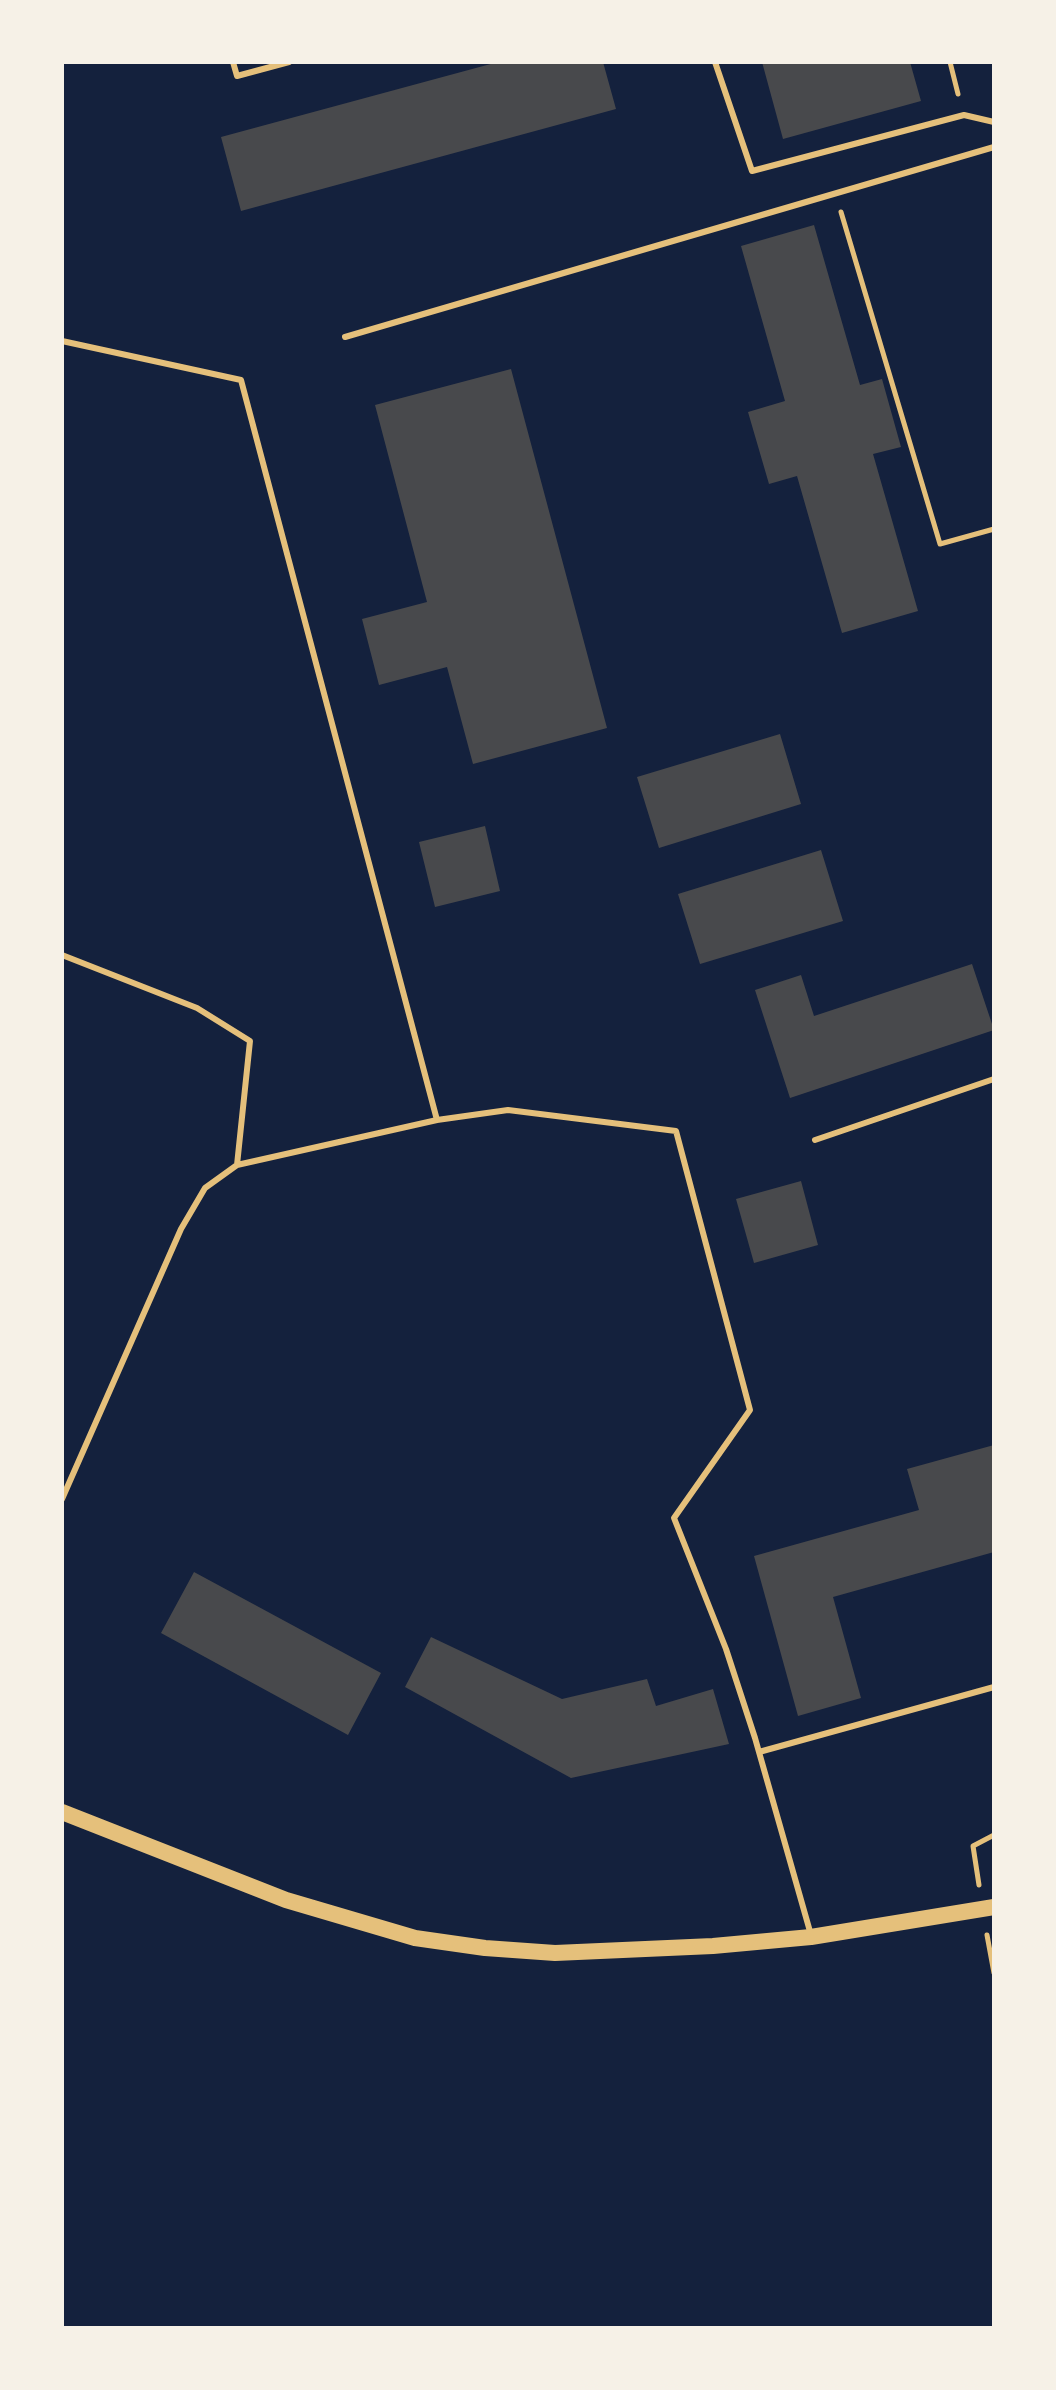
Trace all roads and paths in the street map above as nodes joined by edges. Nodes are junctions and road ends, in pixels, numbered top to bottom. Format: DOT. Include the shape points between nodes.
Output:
graph roads {
  1 [pos="233,62"];
  2 [pos="289,62"];
  3 [pos="715,62"];
  4 [pos="950,62"];
  5 [pos="964,115"];
  6 [pos="994,122"];
  7 [pos="994,147"];
  8 [pos="835,195"];
  9 [pos="345,337"];
  10 [pos="62,341"];
  11 [pos="994,529"];
  12 [pos="62,955"];
  13 [pos="994,1079"];
  14 [pos="437,1120"];
  15 [pos="815,1140"];
  16 [pos="237,1165"];
  17 [pos="62,1499"];
  18 [pos="994,1687"];
  19 [pos="759,1752"];
  20 [pos="62,1812"];
  21 [pos="994,1907"];
  22 [pos="811,1937"];
  1 -- 2 [label="lane" via="237,76"];
  3 -- 5 [label="lane" via="752,171"];
  4 -- 5 [label="path"];
  5 -- 6 [label="lane"];
  7 -- 8 [label="lane"];
  8 -- 9 [label="lane"];
  8 -- 11 [label="path" via="940,544"];
  10 -- 14 [label="lane" via="241,380"];
  12 -- 16 [label="lane" via="197,1008 250,1041"];
  13 -- 15 [label="lane"];
  14 -- 16 [label="lane"];
  14 -- 19 [label="lane" via="508,1110 676,1131 750,1410 674,1518 726,1649"];
  16 -- 17 [label="lane" via="205,1188 181,1229"];
  18 -- 19 [label="lane"];
  19 -- 22 [label="lane"];
  20 -- 22 [label="main road" via="286,1900 415,1938 555,1953"];
  21 -- 22 [label="main road"];
}
